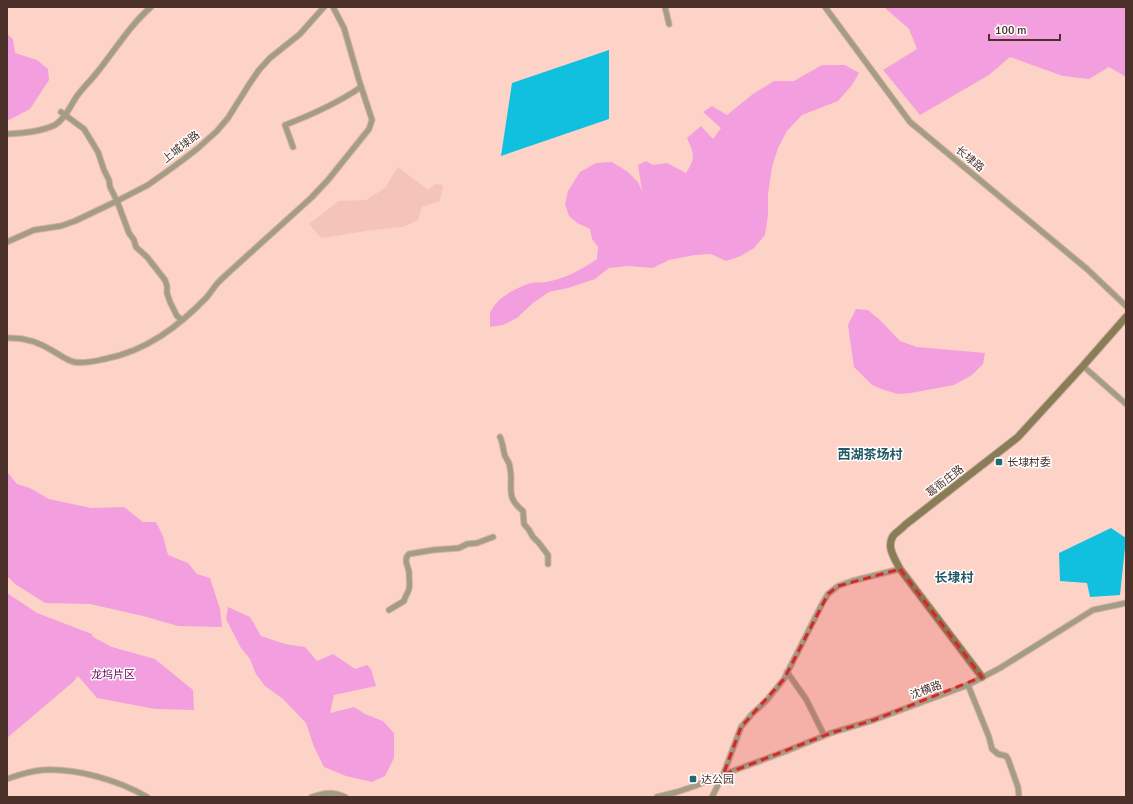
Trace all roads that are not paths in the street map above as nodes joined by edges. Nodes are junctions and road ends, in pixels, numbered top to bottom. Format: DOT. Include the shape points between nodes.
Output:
graph roads {
  1 [pos="151,7"];
  2 [pos="324,7"];
  3 [pos="333,7"];
  4 [pos="665,7"];
  5 [pos="825,7"];
  6 [pos="669,24"];
  7 [pos="361,87"];
  8 [pos="64,114"];
  9 [pos="7,134"];
  10 [pos="293,147"];
  11 [pos="117,201"];
  12 [pos="7,242"];
  13 [pos="1126,306"];
  14 [pos="1126,317"];
  15 [pos="182,320"];
  16 [pos="7,338"];
  17 [pos="1084,366"];
  18 [pos="1126,404"];
  19 [pos="500,437"];
  20 [pos="493,537"];
  21 [pos="548,564"];
  22 [pos="900,569"];
  23 [pos="1126,603"];
  24 [pos="389,610"];
  25 [pos="787,672"];
  26 [pos="982,677"];
  27 [pos="968,685"];
  28 [pos="824,735"];
  29 [pos="723,775"];
  30 [pos="7,779"];
  31 [pos="147,797"];
  32 [pos="312,797"];
  33 [pos="345,797"];
  34 [pos="657,797"];
  35 [pos="712,797"];
  36 [pos="1019,797"];
  1 -- 8 [label="street" via="134,24"];
  2 -- 11 [label="street, 上城埭路" via="300,34 259,70 217,131 148,185"];
  3 -- 7 [label="street" via="344,28"];
  4 -- 6 [label="street"];
  5 -- 13 [label="street, 长埭路" via="910,122 1087,269"];
  7 -- 10 [label="street" via="349,96 285,125"];
  7 -- 15 [label="street" via="372,120 369,129 311,198 227,274"];
  8 -- 9 [label="street" via="56,124 38,131"];
  8 -- 11 [label="street" via="84,129 98,152"];
  11 -- 12 [label="street, 上城埭路" via="75,221 34,230"];
  11 -- 15 [label="street" via="136,247 165,280 174,310"];
  14 -- 17 [label="street, 葛衙庄路"];
  15 -- 16 [label="street" via="137,350 94,362 70,361 29,339"];
  17 -- 18 [label="street"];
  17 -- 22 [label="street, 葛衙庄路" via="1018,437 893,536 891,552"];
  19 -- 21 [label="street" via="510,468 512,498 523,512 524,524 532,537 548,554"];
  20 -- 24 [label="street" via="459,548 406,556 409,588 404,601"];
  22 -- 25 [label="street" via="838,586 828,594"];
  22 -- 26 [label="street, 葛衙庄路"];
  23 -- 26 [label="street, 沈横路" via="1093,610"];
  25 -- 28 [label="street" via="806,699"];
  25 -- 29 [label="street" via="766,701 741,727"];
  26 -- 27 [label="street, 沈横路"];
  27 -- 28 [label="street, 沈横路" via="874,720"];
  27 -- 36 [label="street" via="992,749 1008,759"];
  28 -- 29 [label="street, 沈横路"];
  29 -- 34 [label="street, 沈横路"];
  29 -- 35 [label="street"];
  30 -- 31 [label="street" via="42,770 69,771 112,780"];
  32 -- 33 [label="street" via="324,793"];
}
